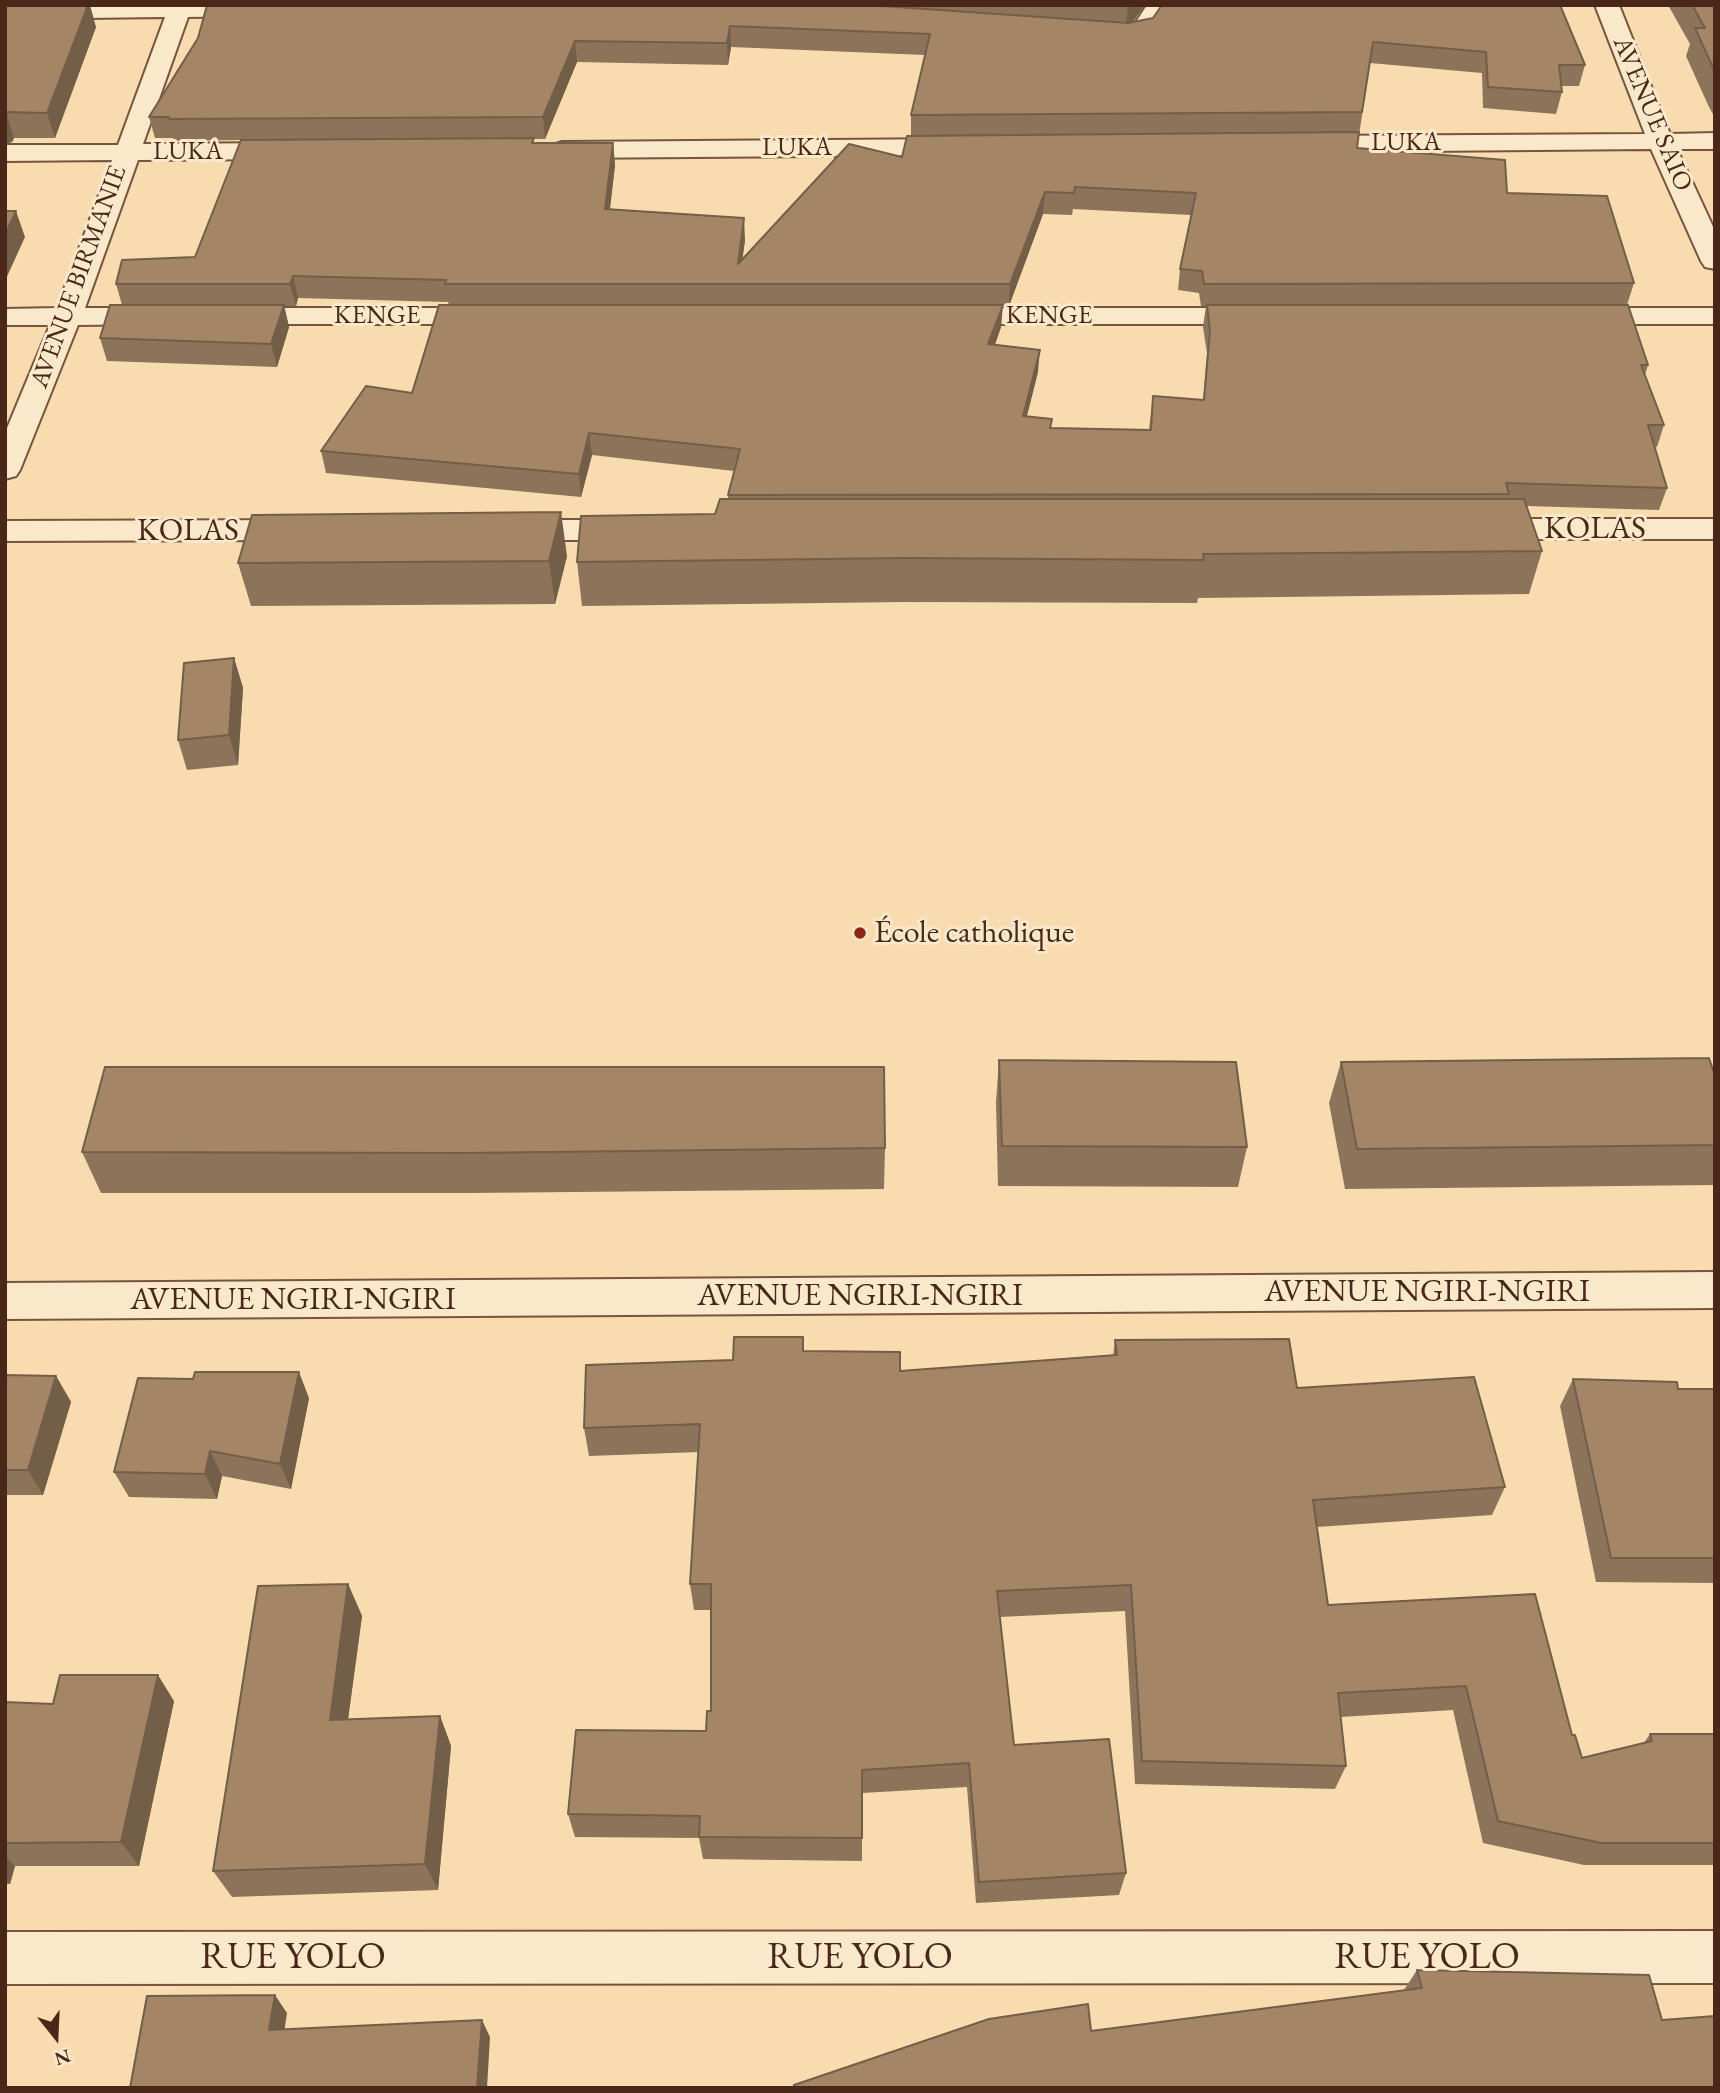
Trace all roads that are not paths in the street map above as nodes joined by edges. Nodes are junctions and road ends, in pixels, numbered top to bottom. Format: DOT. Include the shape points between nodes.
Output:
graph roads {
  1 [pos="1159,5"];
  2 [pos="1607,5"];
  3 [pos="180,8"];
  4 [pos="275,9"];
  5 [pos="5,12"];
  6 [pos="1083,32"];
  7 [pos="1715,141"];
  8 [pos="1661,142"];
  9 [pos="1284,144"];
  10 [pos="977,146"];
  11 [pos="545,150"];
  12 [pos="307,151"];
  13 [pos="5,153"];
  14 [pos="126,153"];
  15 [pos="1715,261"];
  16 [pos="68,316"];
  17 [pos="180,316"];
  18 [pos="208,316"];
  19 [pos="514,316"];
  20 [pos="919,316"];
  21 [pos="1282,316"];
  22 [pos="1547,316"];
  23 [pos="1715,316"];
  24 [pos="5,317"];
  25 [pos="5,470"];
  26 [pos="1451,529"];
  27 [pos="1715,529"];
  28 [pos="325,530"];
  29 [pos="478,530"];
  30 [pos="659,530"];
  31 [pos="5,531"];
  32 [pos="1715,1290"];
  33 [pos="5,1301"];
  34 [pos="1715,1957"];
  35 [pos="5,1958"];
  1 -- 6 [label="street" via="1141,32"];
  2 -- 8 [label="street, AVENUE SAIO"];
  3 -- 4 [label="street"];
  3 -- 5 [label="street"];
  3 -- 14 [label="street, AVENUE BIRMANIE"];
  7 -- 8 [label="street, LUKA"];
  8 -- 9 [label="street, LUKA"];
  8 -- 15 [label="street, AVENUE SAIO"];
  10 -- 11 [label="street, LUKA"];
  12 -- 14 [label="street, LUKA"];
  13 -- 14 [label="street, LUKA"];
  14 -- 16 [label="street, AVENUE BIRMANIE"];
  16 -- 17 [label="street"];
  16 -- 24 [label="street"];
  16 -- 25 [label="street, AVENUE BIRMANIE"];
  18 -- 19 [label="street, KENGE"];
  20 -- 21 [label="street, KENGE"];
  22 -- 23 [label="street"];
  26 -- 27 [label="street, KOLAS"];
  28 -- 31 [label="street, KOLAS"];
  29 -- 30 [label="street"];
  32 -- 33 [label="street, AVENUE NGIRI-NGIRI"];
  34 -- 35 [label="street, RUE YOLO"];
}
